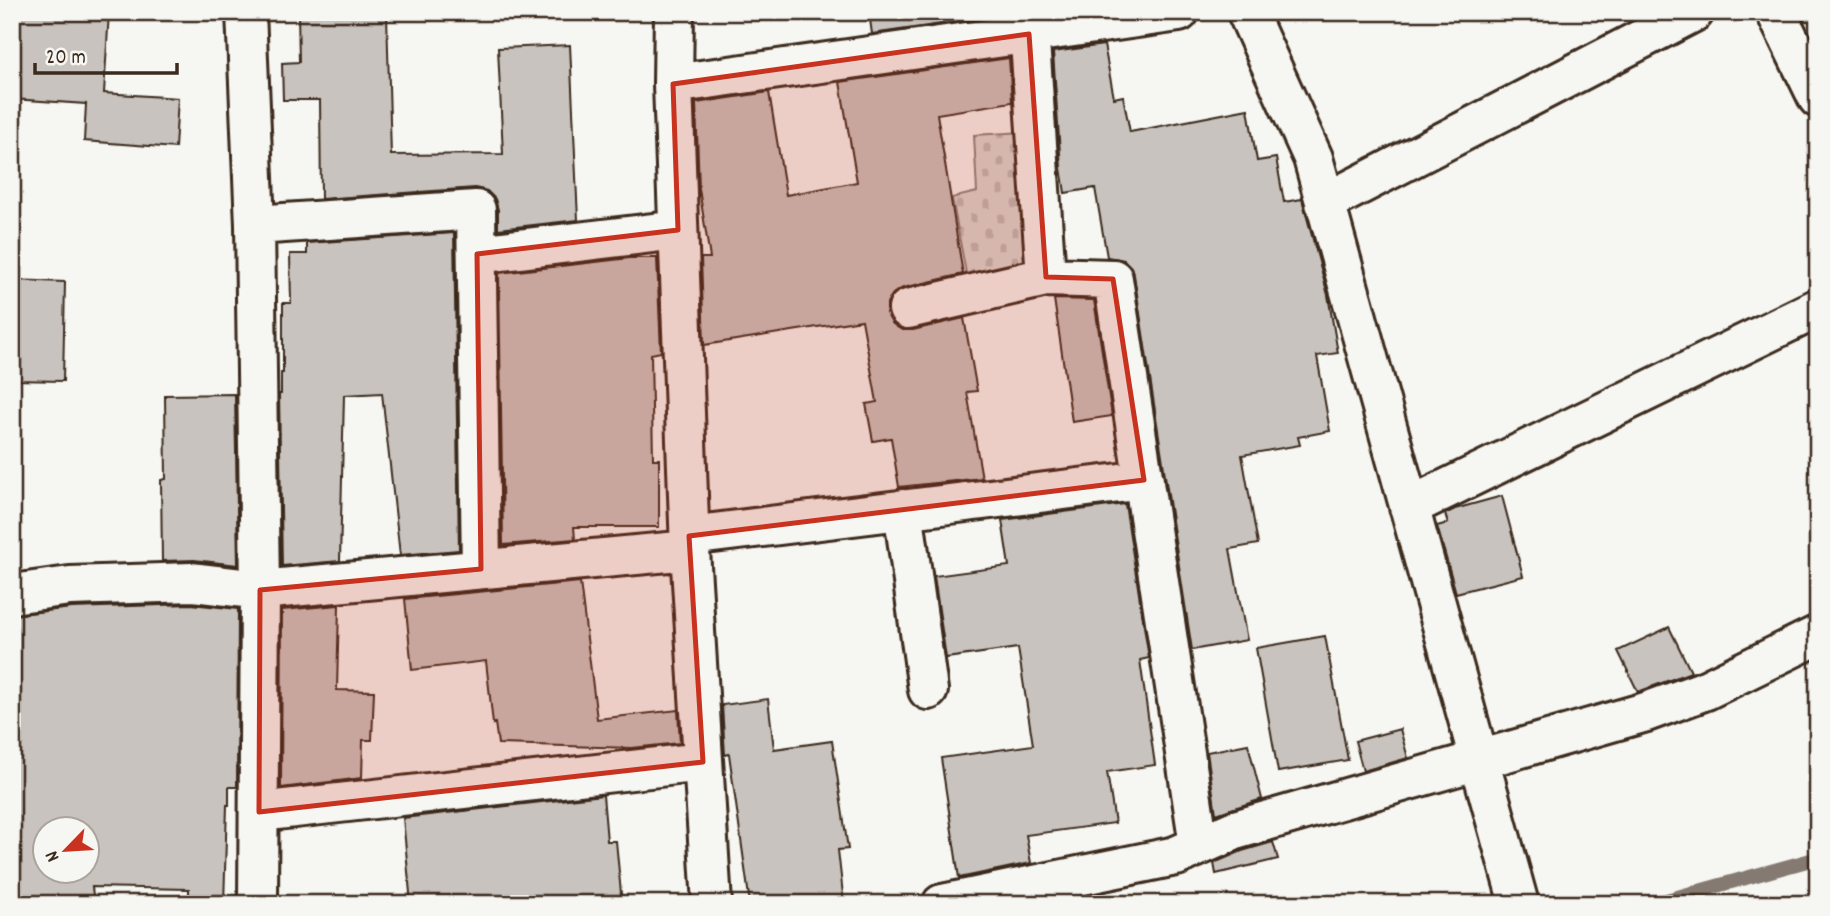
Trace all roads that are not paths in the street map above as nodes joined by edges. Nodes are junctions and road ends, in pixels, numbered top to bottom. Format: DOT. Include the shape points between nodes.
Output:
graph roads {
  1 [pos="246,12"];
  2 [pos="674,12"];
  3 [pos="1179,12"];
  4 [pos="1247,12"];
  5 [pos="1694,12"];
  6 [pos="1776,12"];
  7 [pos="1028,23"];
  8 [pos="673,84"];
  9 [pos="1818,98"];
  10 [pos="1325,202"];
  11 [pos="255,225"];
  12 [pos="678,230"];
  13 [pos="477,254"];
  14 [pos="1046,277"];
  15 [pos="1818,308"];
  16 [pos="908,309"];
  17 [pos="1144,480"];
  18 [pos="1409,507"];
  19 [pos="904,509"];
  20 [pos="690,543"];
  21 [pos="481,569"];
  22 [pos="260,590"];
  23 [pos="12,594"];
  24 [pos="1818,635"];
  25 [pos="928,690"];
  26 [pos="1479,761"];
  27 [pos="703,762"];
  28 [pos="259,812"];
  29 [pos="1199,845"];
  30 [pos="258,904"];
  31 [pos="712,904"];
  32 [pos="942,904"];
  33 [pos="1519,904"];
  1 -- 11 [label="street"];
  2 -- 8 [label="street"];
  3 -- 7 [label="street"];
  4 -- 10 [label="street" via="1313,158"];
  5 -- 10 [label="street"];
  6 -- 9 [label="street"];
  7 -- 8 [label="street"];
  7 -- 14 [label="street"];
  8 -- 12 [label="street"];
  10 -- 18 [label="street"];
  11 -- 13 [label="street" via="476,210"];
  11 -- 22 [label="street"];
  12 -- 13 [label="street"];
  12 -- 20 [label="street"];
  13 -- 21 [label="street"];
  14 -- 16 [label="street"];
  14 -- 17 [label="street" via="1113,279"];
  15 -- 18 [label="street"];
  17 -- 19 [label="street"];
  17 -- 29 [label="street"];
  18 -- 26 [label="street"];
  19 -- 20 [label="street"];
  19 -- 25 [label="street"];
  20 -- 21 [label="street"];
  20 -- 27 [label="street"];
  21 -- 22 [label="street"];
  22 -- 23 [label="street" via="192,582 69,586"];
  22 -- 28 [label="street"];
  24 -- 26 [label="street" via="1706,691"];
  26 -- 29 [label="street" via="1235,830"];
  26 -- 33 [label="street"];
  27 -- 28 [label="street"];
  27 -- 31 [label="street"];
  28 -- 30 [label="street"];
  29 -- 32 [label="street" via="1175,856"];
}
